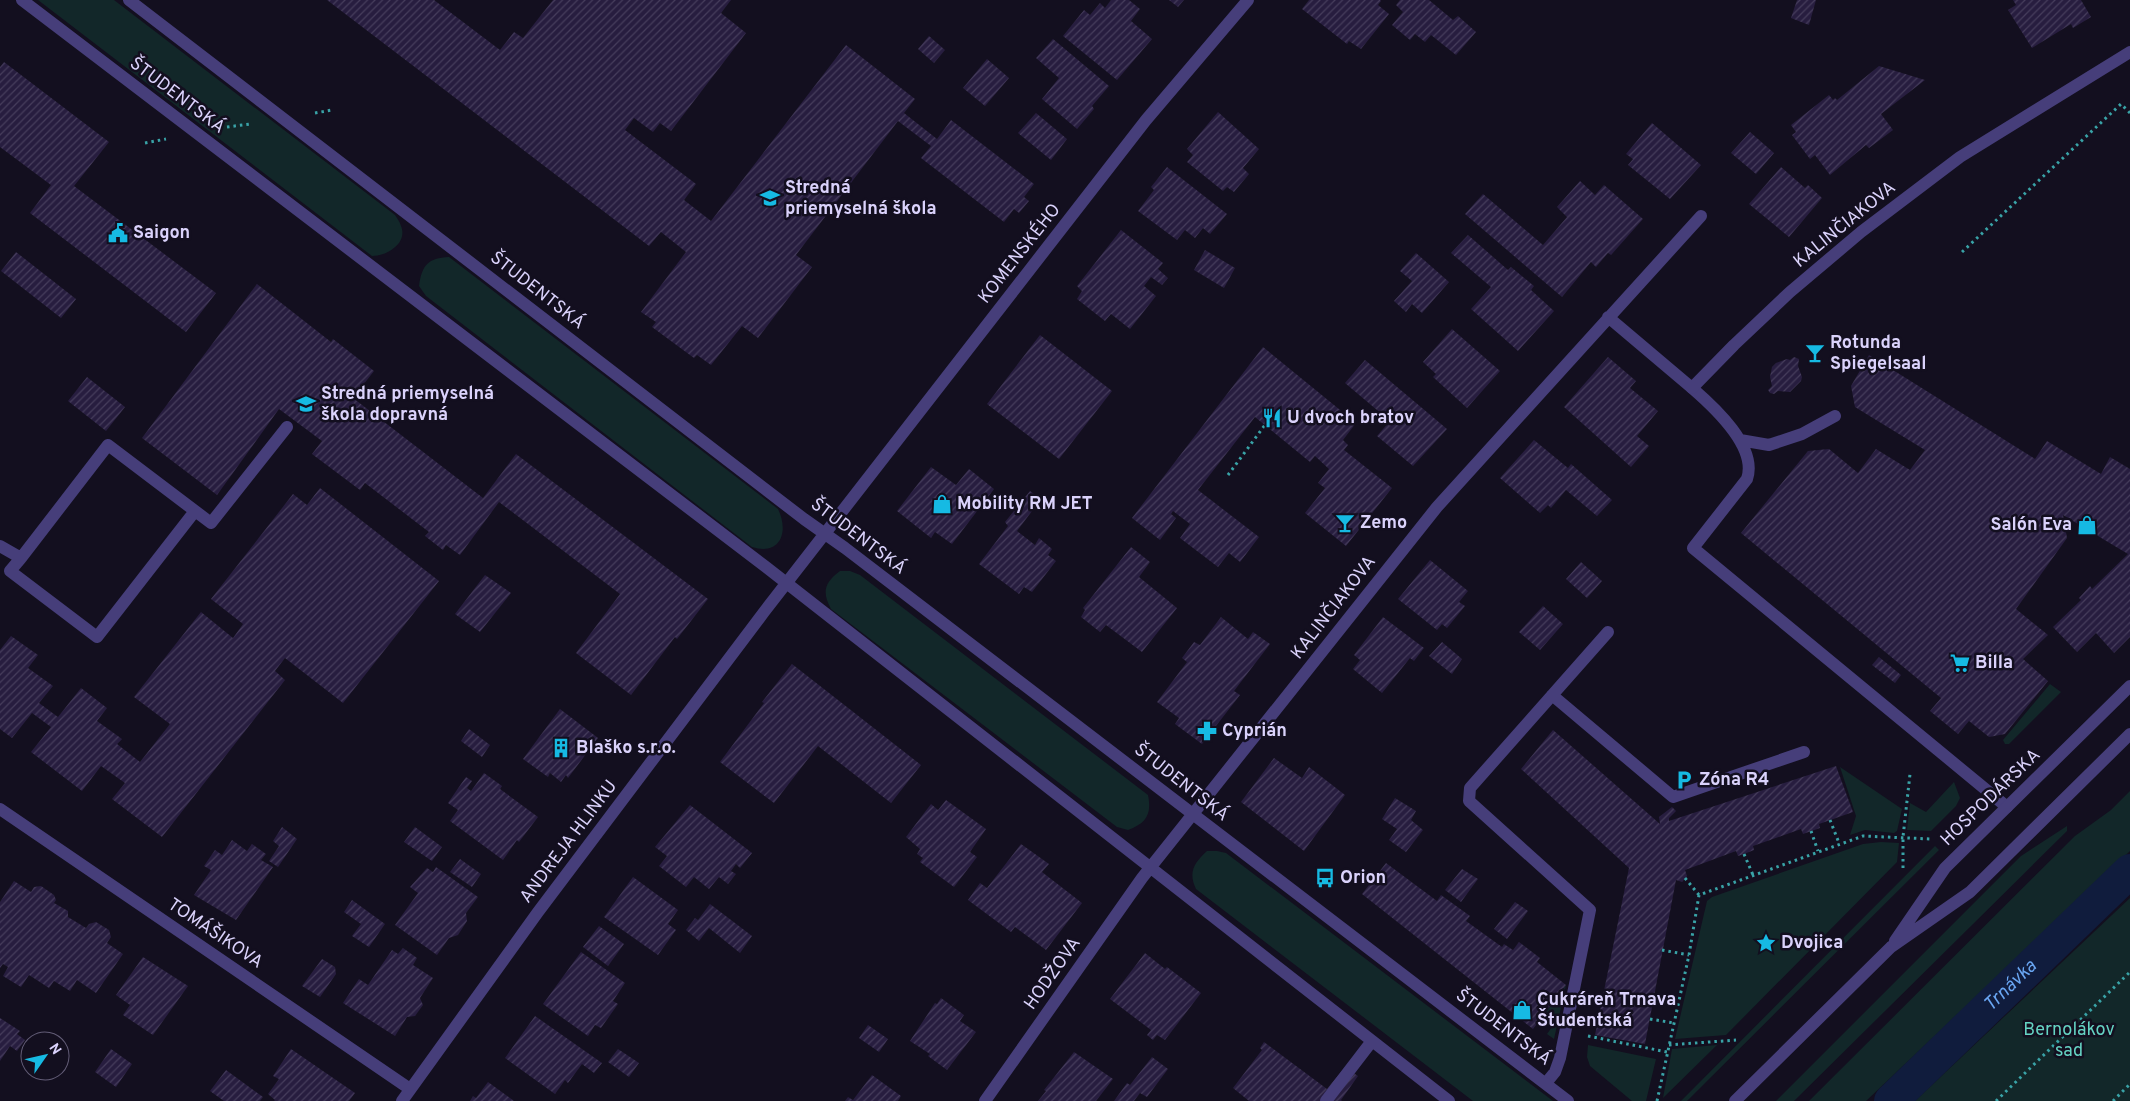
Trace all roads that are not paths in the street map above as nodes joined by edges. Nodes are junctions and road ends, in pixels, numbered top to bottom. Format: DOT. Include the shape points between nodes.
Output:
graph roads {
  1 [pos="22,0"];
  2 [pos="129,0"];
  3 [pos="1248,0"];
  4 [pos="2130,52"];
  5 [pos="1702,216"];
  6 [pos="1608,317"];
  7 [pos="1692,388"];
  8 [pos="1835,416"];
  9 [pos="287,426"];
  10 [pos="1740,440"];
  11 [pos="195,511"];
  12 [pos="825,533"];
  13 [pos="0,546"];
  14 [pos="21,558"];
  15 [pos="787,584"];
  16 [pos="1608,632"];
  17 [pos="2130,686"];
  18 [pos="1552,695"];
  19 [pos="2130,734"];
  20 [pos="1804,752"];
  21 [pos="2007,807"];
  22 [pos="0,809"];
  23 [pos="1193,814"];
  24 [pos="1151,867"];
  25 [pos="1891,947"];
  26 [pos="1372,1041"];
  27 [pos="1546,1083"];
  28 [pos="410,1089"];
  29 [pos="402,1101"];
  30 [pos="985,1101"];
  31 [pos="1326,1101"];
  32 [pos="1449,1101"];
  33 [pos="1568,1101"];
  34 [pos="1735,1101"];
  1 -- 15 [label="street, ŠTUDENTSKÁ"];
  2 -- 12 [label="street, ŠTUDENTSKÁ"];
  3 -- 12 [label="street, KOMENSKÉHO" via="1146,120"];
  4 -- 7 [label="street, KALINČIAKOVA" via="1960,157 1861,232 1790,292"];
  5 -- 6 [label="street, KALINČIAKOVA"];
  6 -- 7 [label="street"];
  6 -- 23 [label="street, KALINČIAKOVA" via="1437,507"];
  7 -- 10 [label="street" via="1712,405"];
  8 -- 10 [label="street" via="1802,434 1769,445"];
  9 -- 11 [label="street" via="211,523"];
  10 -- 21 [label="street" via="1750,470 1747,479 1693,548"];
  11 -- 14 [label="street" via="108,445"];
  11 -- 14 [label="street" via="97,637 10,571"];
  12 -- 15 [label="street, KOMENSKÉHO"];
  12 -- 23 [label="street, ŠTUDENTSKÁ"];
  13 -- 14 [label="street"];
  15 -- 24 [label="street, ŠTUDENTSKÁ"];
  15 -- 28 [label="street, ANDREJA HLINKU" via="538,912"];
  16 -- 18 [label="street"];
  17 -- 21 [label="street, HOSPODÁRSKA"];
  18 -- 20 [label="street" via="1673,797"];
  18 -- 27 [label="street" via="1470,788 1469,800 1590,910 1555,1072"];
  19 -- 25 [label="street, HOSPODÁRSKA" via="1970,892"];
  21 -- 25 [label="street, HOSPODÁRSKA" via="1945,868"];
  22 -- 28 [label="street, TOMÁŠIKOVA"];
  23 -- 24 [label="street, KALINČIAKOVA"];
  23 -- 27 [label="street, ŠTUDENTSKÁ"];
  24 -- 26 [label="street, ŠTUDENTSKÁ"];
  24 -- 30 [label="street, HODŽOVA"];
  25 -- 34 [label="street, HOSPODÁRSKA"];
  26 -- 31 [label="street"];
  26 -- 32 [label="street, ŠTUDENTSKÁ"];
  27 -- 33 [label="street, ŠTUDENTSKÁ"];
  28 -- 29 [label="street, ANDREJA HLINKU"];
}
